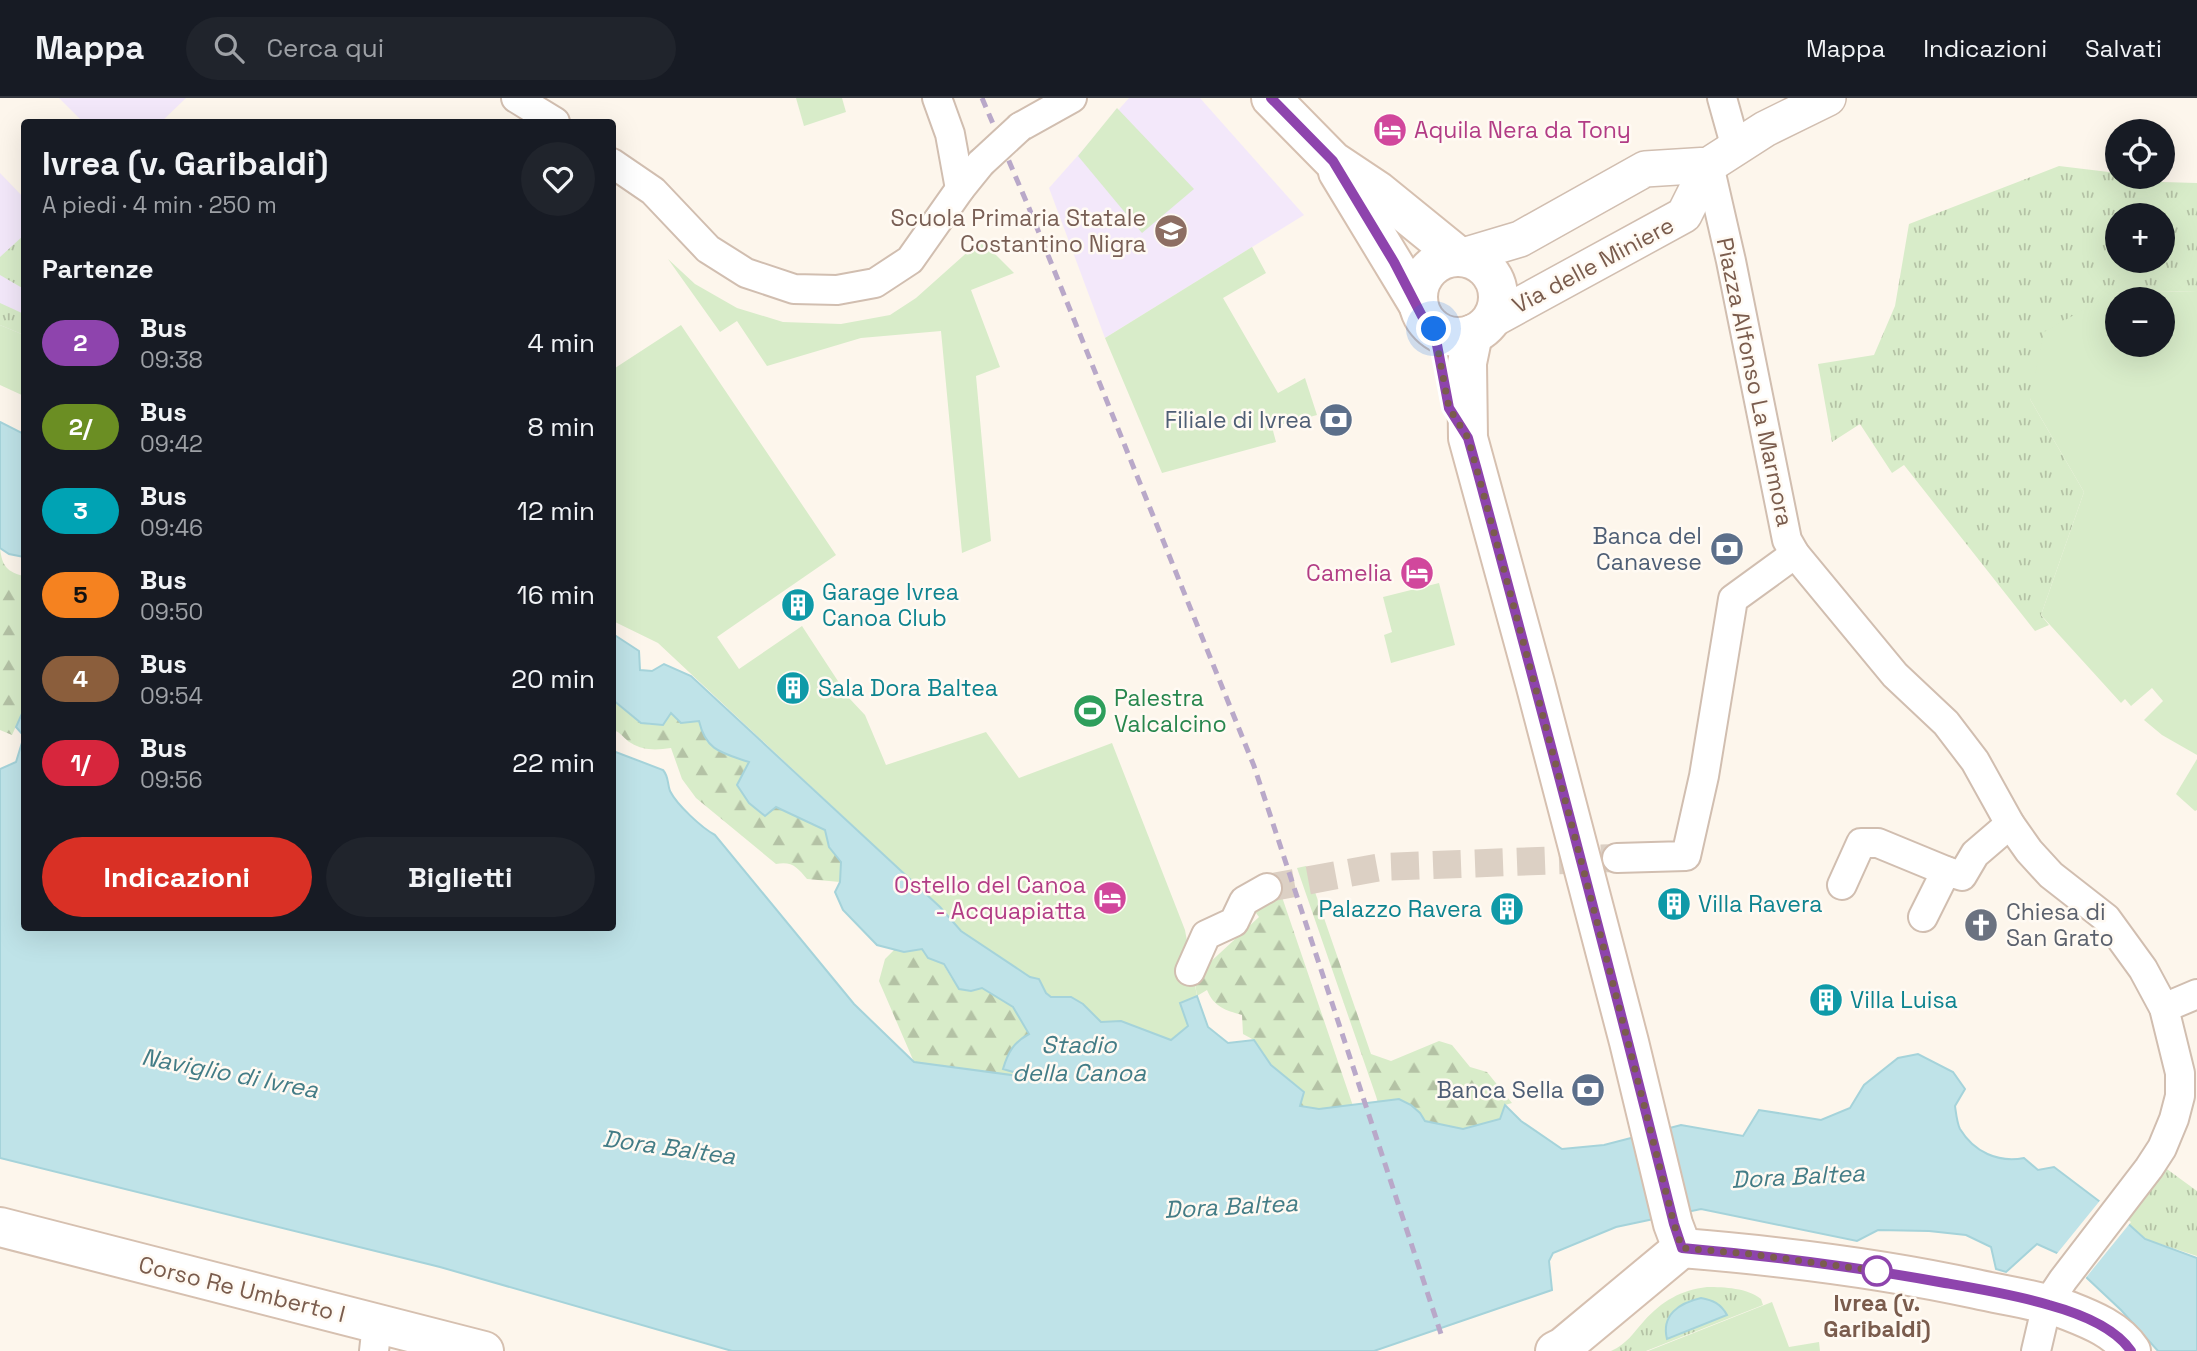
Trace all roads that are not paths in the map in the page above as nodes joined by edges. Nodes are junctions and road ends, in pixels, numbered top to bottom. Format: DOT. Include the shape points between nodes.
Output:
graph roads {
  1 [pos="516,98"];
  2 [pos="937,98"];
  3 [pos="1072,98"];
  4 [pos="1271,98"];
  5 [pos="1722,98"];
  6 [pos="1828,98"];
  7 [pos="550,119"];
  8 [pos="1722,157"];
  9 [pos="1333,161"];
  10 [pos="616,166"];
  11 [pos="960,189"];
  12 [pos="1460,256"];
  13 [pos="1426,317"];
  14 [pos="1481,328"];
  15 [pos="1468,438"];
  16 [pos="1795,554"];
  17 [pos="2010,824"];
  18 [pos="1617,858"];
  19 [pos="1946,871"];
  20 [pos="1842,885"];
  21 [pos="1268,888"];
  22 [pos="1923,917"];
  23 [pos="1190,971"];
  24 [pos="2197,994"];
  25 [pos="2164,1008"];
  26 [pos="2188,1077"];
  27 [pos="0,1227"];
  28 [pos="1678,1236"];
  29 [pos="2055,1292"];
  30 [pos="375,1337"];
  31 [pos="484,1351"];
  32 [pos="1555,1351"];
  33 [pos="2036,1351"];
  34 [pos="2130,1351"];
  1 -- 7 [label="street"];
  2 -- 11 [label="street" via="950,134"];
  3 -- 11 [label="street, bridge" via="1020,127"];
  4 -- 9 [label="main road"];
  5 -- 8 [label="street, Piazza Alfonso La Marmora"];
  6 -- 8 [label="street" via="1765,129"];
  8 -- 12 [label="street" via="1645,169 1520,239"];
  8 -- 14 [label="street, Via delle Miniere" via="1685,215"];
  8 -- 16 [label="street, Piazza Alfonso La Marmora" via="1731,261 1777,496"];
  9 -- 12 [label="main road"];
  9 -- 13 [label="main road"];
  10 -- 11 [label="street" via="653,191 708,249 746,273 794,289 837,290 875,282 910,260"];
  12 -- 13 [label="main road" via="1443,260 1425,273 1419,284"];
  12 -- 14 [label="main road" via="1480,264 1497,289 1498,301"];
  13 -- 14 [label="main road" via="1455,337"];
  13 -- 15 [label="main road" via="1449,408"];
  14 -- 15 [label="main road" via="1466,363"];
  15 -- 28 [label="main road"];
  16 -- 17 [label="street, Piazza Alfonso La Marmora" via="1895,675 1946,723 1975,761"];
  16 -- 18 [label="street" via="1733,600 1686,856"];
  17 -- 19 [label="street" via="1975,854 1962,876"];
  17 -- 25 [label="street, Piazza Alfonso La Marmora" via="2051,876 2106,918"];
  19 -- 20 [label="street" via="1878,843 1861,843"];
  19 -- 22 [label="street"];
  21 -- 23 [label="street" via="1244,901 1234,922 1206,935"];
  24 -- 25 [label="street"];
  25 -- 26 [label="street, Piazza Alfonso La Marmora"];
  26 -- 29 [label="street, Piazza Alfonso La Marmora" via="2162,1148"];
  27 -- 30 [label="main road, Corso Re Umberto I"];
  28 -- 29 [label="main road" via="1756,1255"];
  28 -- 32 [label="main road"];
  29 -- 33 [label="street"];
  29 -- 34 [label="main road" via="2123,1340"];
  30 -- 31 [label="main road, Corso Re Umberto I"];
}
